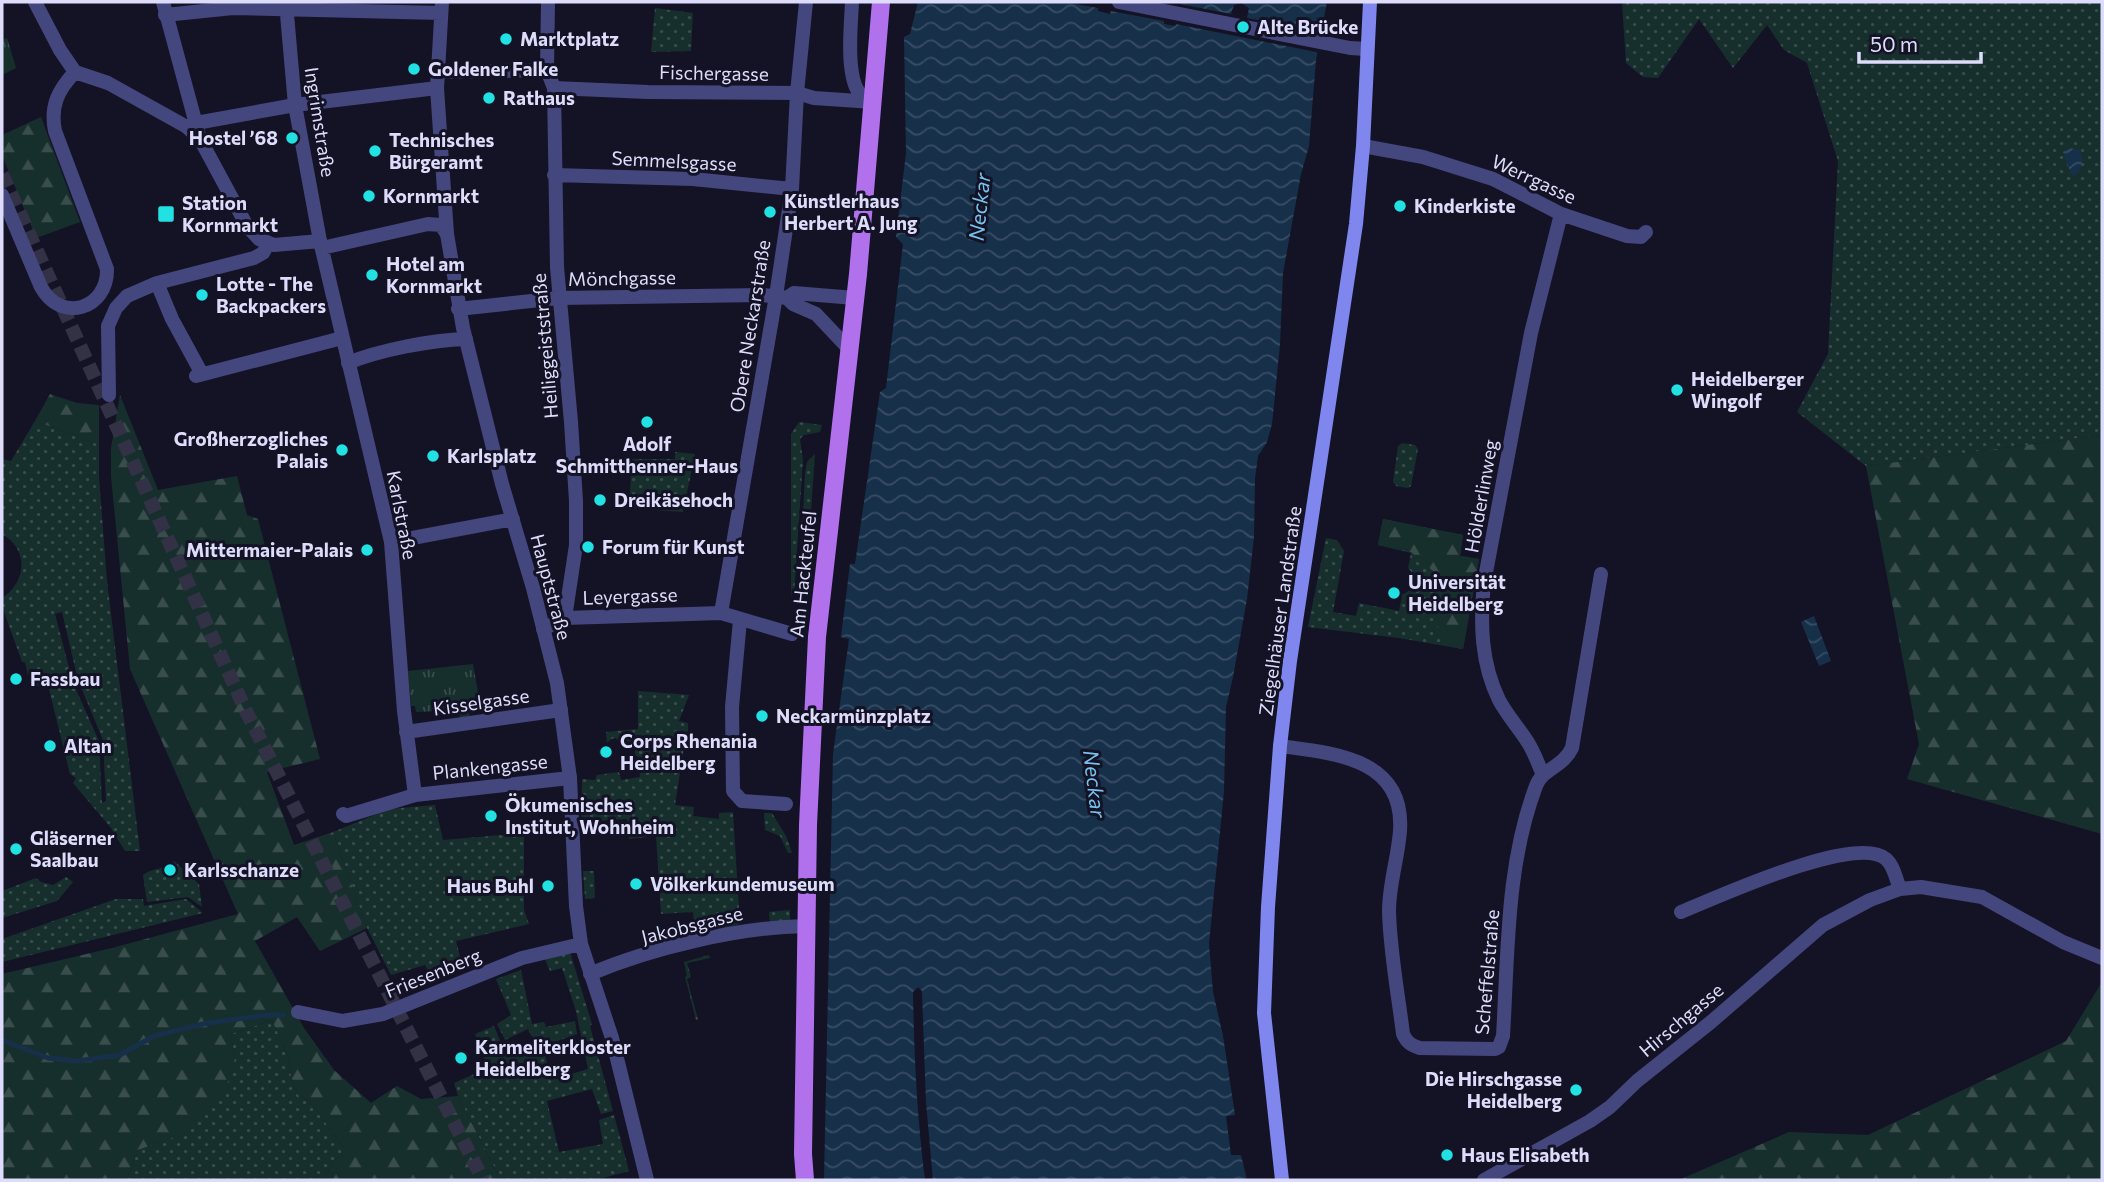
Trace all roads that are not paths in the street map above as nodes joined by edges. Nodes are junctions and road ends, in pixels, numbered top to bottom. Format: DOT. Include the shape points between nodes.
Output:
graph roads {
  1 [pos="35,2"];
  2 [pos="548,2"];
  3 [pos="806,2"];
  4 [pos="852,2"];
  5 [pos="881,2"];
  6 [pos="1119,2"];
  7 [pos="1370,2"];
  8 [pos="286,6"];
  9 [pos="442,7"];
  10 [pos="164,8"];
  11 [pos="1367,49"];
  12 [pos="547,70"];
  13 [pos="75,72"];
  14 [pos="438,72"];
  15 [pos="437,88"];
  16 [pos="554,88"];
  17 [pos="797,93"];
  18 [pos="873,102"];
  19 [pos="295,106"];
  20 [pos="196,123"];
  21 [pos="200,139"];
  22 [pos="1363,146"];
  23 [pos="554,175"];
  24 [pos="792,189"];
  25 [pos="2,195"];
  26 [pos="1561,214"];
  27 [pos="1646,232"];
  28 [pos="447,234"];
  29 [pos="268,244"];
  30 [pos="321,244"];
  31 [pos="158,283"];
  32 [pos="782,297"];
  33 [pos="559,298"];
  34 [pos="855,298"];
  35 [pos="458,309"];
  36 [pos="342,338"];
  37 [pos="466,339"];
  38 [pos="849,350"];
  39 [pos="348,363"];
  40 [pos="109,395"];
  41 [pos="513,519"];
  42 [pos="391,542"];
  43 [pos="1601,574"];
  44 [pos="721,613"];
  45 [pos="565,618"];
  46 [pos="740,620"];
  47 [pos="543,629"];
  48 [pos="792,634"];
  49 [pos="561,710"];
  50 [pos="406,732"];
  51 [pos="1280,746"];
  52 [pos="1543,775"];
  53 [pos="563,779"];
  54 [pos="415,795"];
  55 [pos="786,804"];
  56 [pos="343,814"];
  57 [pos="1900,888"];
  58 [pos="1681,912"];
  59 [pos="806,926"];
  60 [pos="581,944"];
  61 [pos="2102,958"];
  62 [pos="590,974"];
  63 [pos="298,1012"];
  64 [pos="803,1154"];
  65 [pos="647,1180"];
  66 [pos="799,1180"];
  67 [pos="805,1180"];
  68 [pos="1282,1180"];
  69 [pos="1484,1180"];
  1 -- 13 [label="street"];
  2 -- 12 [label="street"];
  3 -- 17 [label="street, Obere Neckarstraße"];
  4 -- 18 [label="street" via="854,79 858,91"];
  5 -- 18 [label="main road, Am Hackteufel"];
  6 -- 11 [label="street"];
  7 -- 11 [label="main road, Ziegelhäuser Landstraße"];
  8 -- 9 [label="street"];
  8 -- 10 [label="street"];
  8 -- 19 [label="street, Ingrimstraße"];
  9 -- 14 [label="street, Hauptstraße"];
  10 -- 20 [label="street"];
  11 -- 22 [label="main road, Ziegelhäuser Landstraße"];
  12 -- 14 [label="street"];
  12 -- 16 [label="street, Heiliggeiststraße"];
  13 -- 21 [label="street" via="108,83 173,118"];
  13 -- 25 [label="street" via="59,92 53,115 107,269 104,287 94,301 71,308 50,300"];
  14 -- 15 [label="street, Hauptstraße"];
  15 -- 19 [label="street"];
  15 -- 28 [label="street, Hauptstraße"];
  16 -- 17 [label="street, Fischergasse"];
  16 -- 23 [label="street, Heiliggeiststraße"];
  17 -- 18 [label="street, Fischergasse"];
  17 -- 24 [label="street, Obere Neckarstraße"];
  18 -- 34 [label="main road, Am Hackteufel"];
  19 -- 20 [label="street"];
  19 -- 30 [label="street, Ingrimstraße"];
  20 -- 21 [label="street"];
  21 -- 29 [label="street" via="247,226"];
  22 -- 26 [label="street, Werrgasse" via="1423,157 1493,179"];
  22 -- 51 [label="main road, Ziegelhäuser Landstraße"];
  23 -- 24 [label="street, Semmelsgasse" via="693,179"];
  23 -- 33 [label="street, Heiliggeiststraße"];
  24 -- 32 [label="street, Obere Neckarstraße"];
  26 -- 27 [label="street, Werrgasse" via="1634,238"];
  26 -- 52 [label="street, Hölderlinweg" via="1525,359 1481,620 1485,658 1495,689"];
  28 -- 30 [label="street" via="441,225 428,224"];
  28 -- 35 [label="street, Hauptstraße"];
  29 -- 30 [label="street"];
  29 -- 31 [label="street" via="263,253 243,262"];
  30 -- 36 [label="street, Karlstraße"];
  31 -- 36 [label="street" via="199,375"];
  31 -- 40 [label="street" via="127,296 111,316 107,334"];
  32 -- 33 [label="street, Mönchgasse"];
  32 -- 34 [label="street, Mönchgasse" via="794,293"];
  32 -- 38 [label="street" via="816,314"];
  32 -- 44 [label="street, Obere Neckarstraße"];
  33 -- 35 [label="street, Mönchgasse"];
  33 -- 45 [label="street, Heiliggeiststraße" via="576,501 576,545"];
  34 -- 38 [label="main road, Am Hackteufel"];
  35 -- 37 [label="street, Hauptstraße"];
  36 -- 39 [label="street, Karlstraße"];
  37 -- 39 [label="street"];
  37 -- 41 [label="street, Hauptstraße"];
  38 -- 59 [label="main road, Am Hackteufel" via="817,637"];
  39 -- 42 [label="street, Karlstraße"];
  41 -- 42 [label="street"];
  41 -- 47 [label="street, Hauptstraße"];
  42 -- 50 [label="street, Karlstraße"];
  43 -- 52 [label="street, Scheffelstraße" via="1574,740 1565,760"];
  44 -- 45 [label="street, Leyergasse"];
  44 -- 46 [label="street"];
  45 -- 47 [label="street, Leyergasse"];
  46 -- 48 [label="street"];
  46 -- 55 [label="street" via="732,707 733,791 742,801"];
  47 -- 49 [label="street, Hauptstraße"];
  49 -- 50 [label="street, Kisselgasse"];
  49 -- 53 [label="street, Hauptstraße"];
  50 -- 54 [label="street, Karlstraße"];
  51 -- 52 [label="street, Scheffelstraße" via="1342,754 1369,767 1389,786 1400,827 1389,911 1403,1034 1420,1048 1495,1049 1502,1042 1518,855"];
  51 -- 68 [label="main road, Ziegelhäuser Landstraße" via="1264,1013"];
  53 -- 54 [label="street, Plankengasse"];
  53 -- 60 [label="street, Hauptstraße"];
  54 -- 56 [label="street, Plankengasse"];
  57 -- 58 [label="street" via="1884,857 1847,855 1792,867"];
  57 -- 61 [label="street, Hirschgasse" via="1982,897"];
  57 -- 69 [label="street, Hirschgasse" via="1823,925 1610,1107"];
  59 -- 62 [label="street, Jakobsgasse" via="758,928"];
  59 -- 64 [label="main road, Am Hackteufel"];
  60 -- 62 [label="street, Hauptstraße"];
  60 -- 63 [label="street, Friesenberg" via="522,958 383,1014 344,1021"];
  62 -- 65 [label="street, Hauptstraße" via="612,1038"];
  64 -- 66 [label="main road, Am Hackteufel"];
  64 -- 67 [label="main road, Am Hackteufel"];
}
